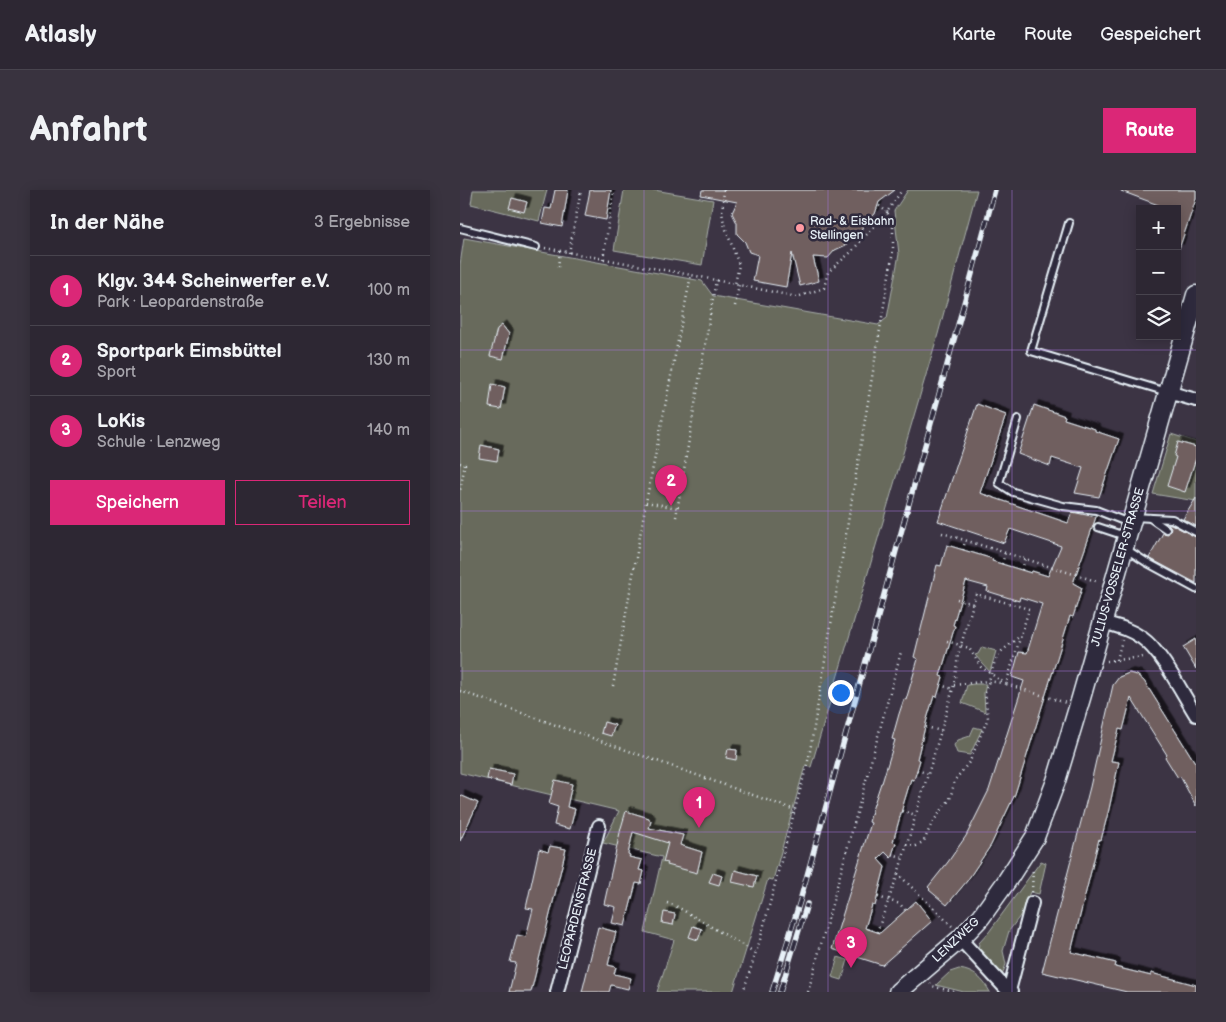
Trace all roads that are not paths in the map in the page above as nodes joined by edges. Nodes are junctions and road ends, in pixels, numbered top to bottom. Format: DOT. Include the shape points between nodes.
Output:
graph roads {
  1 [pos="1070,223"];
  2 [pos="460,228"];
  3 [pos="536,247"];
  4 [pos="1196,295"];
  5 [pos="1168,392"];
  6 [pos="1196,400"];
  7 [pos="1018,420"];
  8 [pos="1098,527"];
  9 [pos="1132,528"];
  10 [pos="1166,529"];
  11 [pos="1196,532"];
  12 [pos="1196,589"];
  13 [pos="1102,622"];
  14 [pos="1196,715"];
  15 [pos="599,826"];
  16 [pos="1006,882"];
  17 [pos="1032,903"];
  18 [pos="961,937"];
  19 [pos="558,992"];
  20 [pos="898,992"];
  21 [pos="1010,992"];
  1 -- 5 [label="lane" via="1031,351"];
  2 -- 3 [label="lane"];
  4 -- 5 [label="street, JULIUS-VOSSELER-STRASSE"];
  5 -- 6 [label="street"];
  5 -- 9 [label="street, JULIUS-VOSSELER-STRASSE"];
  7 -- 9 [label="lane" via="999,483 1013,492 1063,506 1096,510"];
  8 -- 9 [label="lane"];
  9 -- 10 [label="lane"];
  9 -- 11 [label="lane" via="1172,519"];
  9 -- 12 [label="lane" via="1146,562"];
  9 -- 13 [label="street, JULIUS-VOSSELER-STRASSE"];
  13 -- 14 [label="street" via="1143,638 1158,655"];
  13 -- 16 [label="street, JULIUS-VOSSELER-STRASSE" via="1048,806 1035,837"];
  15 -- 19 [label="street, LEOPARDENSTRASSE"];
  16 -- 18 [label="street, LENZWEG" via="981,917"];
  17 -- 21 [label="street"];
  18 -- 20 [label="street, LENZWEG"];
  18 -- 21 [label="street"];
}
